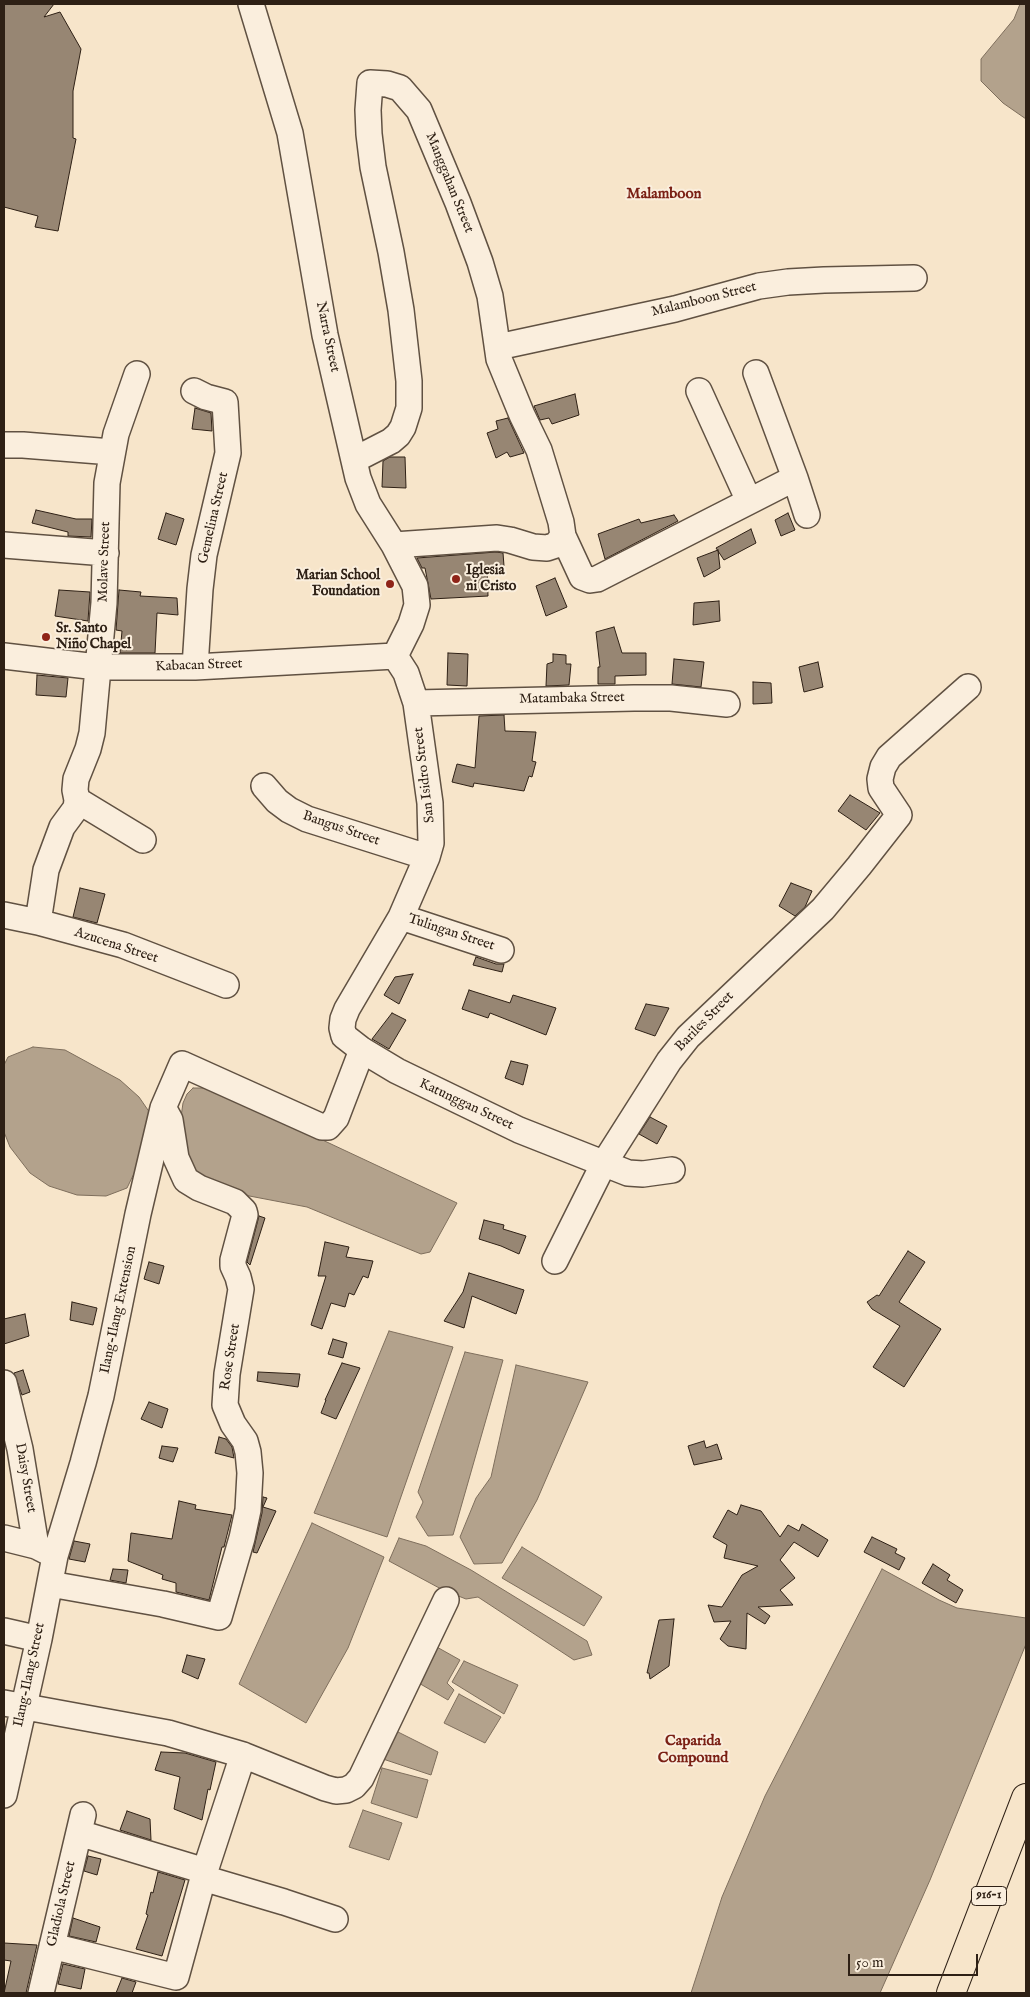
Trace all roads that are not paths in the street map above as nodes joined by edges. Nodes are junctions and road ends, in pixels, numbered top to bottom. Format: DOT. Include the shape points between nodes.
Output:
graph roads {
  1 [pos="251,4"];
  2 [pos="914,278"];
  3 [pos="498,347"];
  4 [pos="756,373"];
  5 [pos="137,374"];
  6 [pos="194,391"];
  7 [pos="699,391"];
  8 [pos="4,445"];
  9 [pos="112,452"];
  10 [pos="354,460"];
  11 [pos="795,478"];
  12 [pos="750,502"];
  13 [pos="807,515"];
  14 [pos="563,536"];
  15 [pos="4,545"];
  16 [pos="394,545"];
  17 [pos="106,553"];
  18 [pos="4,656"];
  19 [pos="396,656"];
  20 [pos="97,667"];
  21 [pos="195,667"];
  22 [pos="968,687"];
  23 [pos="416,703"];
  24 [pos="727,704"];
  25 [pos="264,786"];
  26 [pos="77,800"];
  27 [pos="143,840"];
  28 [pos="427,857"];
  29 [pos="4,915"];
  30 [pos="401,917"];
  31 [pos="38,922"];
  32 [pos="501,950"];
  33 [pos="226,985"];
  34 [pos="342,1028"];
  35 [pos="362,1050"];
  36 [pos="164,1108"];
  37 [pos="603,1165"];
  38 [pos="672,1170"];
  39 [pos="555,1261"];
  40 [pos="4,1382"];
  41 [pos="4,1538"];
  42 [pos="45,1551"];
  43 [pos="50,1584"];
  44 [pos="446,1600"];
  45 [pos="4,1631"];
  46 [pos="39,1638"];
  47 [pos="14,1705"];
  48 [pos="243,1755"];
  49 [pos="4,1795"];
  50 [pos="1026,1798"];
  51 [pos="204,1874"];
  52 [pos="335,1919"];
  53 [pos="52,1946"];
  54 [pos="40,1993"];
  55 [pos="951,1993"];
  1 -- 10 [label="street, Narra Street" via="290,133 325,335"];
  2 -- 3 [label="street, Malamboon Street" via="768,285 675,309"];
  3 -- 10 [label="street, Manggahan Street" via="490,296 480,262 419,110 400,88 370,83 371,151 401,310 409,381 408,408 404,427 392,441"];
  3 -- 14 [label="street, Manggahan Street" via="499,359 539,450 562,522"];
  4 -- 11 [label="street"];
  5 -- 9 [label="street, Molave Street"];
  6 -- 21 [label="street, Gemelina Street" via="225,402 228,453 204,554"];
  7 -- 12 [label="street"];
  8 -- 9 [label="street"];
  9 -- 17 [label="street, Molave Street" via="107,483"];
  10 -- 16 [label="street, Narra Street" via="368,504"];
  11 -- 12 [label="street"];
  11 -- 13 [label="street"];
  12 -- 14 [label="street, Manggahan Street" via="597,579 582,577"];
  14 -- 16 [label="street" via="556,545 547,548 497,538"];
  15 -- 17 [label="street"];
  16 -- 19 [label="street, Narra Street" via="410,573 417,596 411,624"];
  17 -- 20 [label="street, Molave Street"];
  18 -- 20 [label="street, Kabacan Street"];
  19 -- 21 [label="street, Kabacan Street"];
  19 -- 23 [label="street, San Isidro Street"];
  20 -- 21 [label="street, Kabacan Street"];
  20 -- 26 [label="street, Molave Street" via="92,733 76,778"];
  22 -- 37 [label="street, Bariles Street" via="889,757 883,767 881,788 899,815 823,909 688,1036"];
  23 -- 24 [label="street, Matambaka Street" via="671,698"];
  23 -- 28 [label="street, San Isidro Street" via="430,803 431,834"];
  25 -- 28 [label="street, Bangus Street" via="277,801 307,819"];
  26 -- 27 [label="street"];
  26 -- 31 [label="street, Molave Street" via="76,808 62,827 49,862"];
  28 -- 30 [label="street, San Isidro Street"];
  29 -- 31 [label="street, Azucena Street"];
  30 -- 32 [label="street, Tulingan Street"];
  30 -- 34 [label="street, San Isidro Street" via="347,1009"];
  31 -- 33 [label="street, Azucena Street" via="123,945"];
  34 -- 35 [label="street, Katunggan Street" via="344,1036"];
  35 -- 36 [label="street, Ilang-Ilang Extension" via="336,1118 328,1127 316,1126 182,1064"];
  35 -- 37 [label="street, Katunggan Street" via="430,1089"];
  36 -- 42 [label="street, Ilang-Ilang Extension" via="138,1214 101,1396 83,1463"];
  36 -- 43 [label="street, Rose Street" via="170,1120 176,1158 186,1180 235,1202 245,1215 233,1260 241,1289 225,1405 248,1452 248,1510 242,1538 219,1617"];
  37 -- 38 [label="street, Katunggan Street" via="628,1173"];
  37 -- 39 [label="street, Bariles Street"];
  40 -- 42 [label="street, Daisy Street"];
  41 -- 42 [label="street"];
  42 -- 43 [label="street, Ilang-Ilang Street"];
  43 -- 46 [label="street, Ilang-Ilang Street"];
  44 -- 48 [label="street" via="354,1786 336,1791"];
  45 -- 46 [label="street"];
  46 -- 47 [label="street, Ilang-Ilang Street"];
  47 -- 48 [label="street" via="168,1733"];
  47 -- 49 [label="street, Ilang-Ilang Street"];
  48 -- 51 [label="street"];
  50 -- 55 [label="main road, 916-1"];
  51 -- 52 [label="street"];
  51 -- 53 [label="street" via="176,1977"];
  51 -- 53 [label="street, Gladiola Street" via="81,1824"];
  53 -- 54 [label="street, Gladiola Street"];
}
